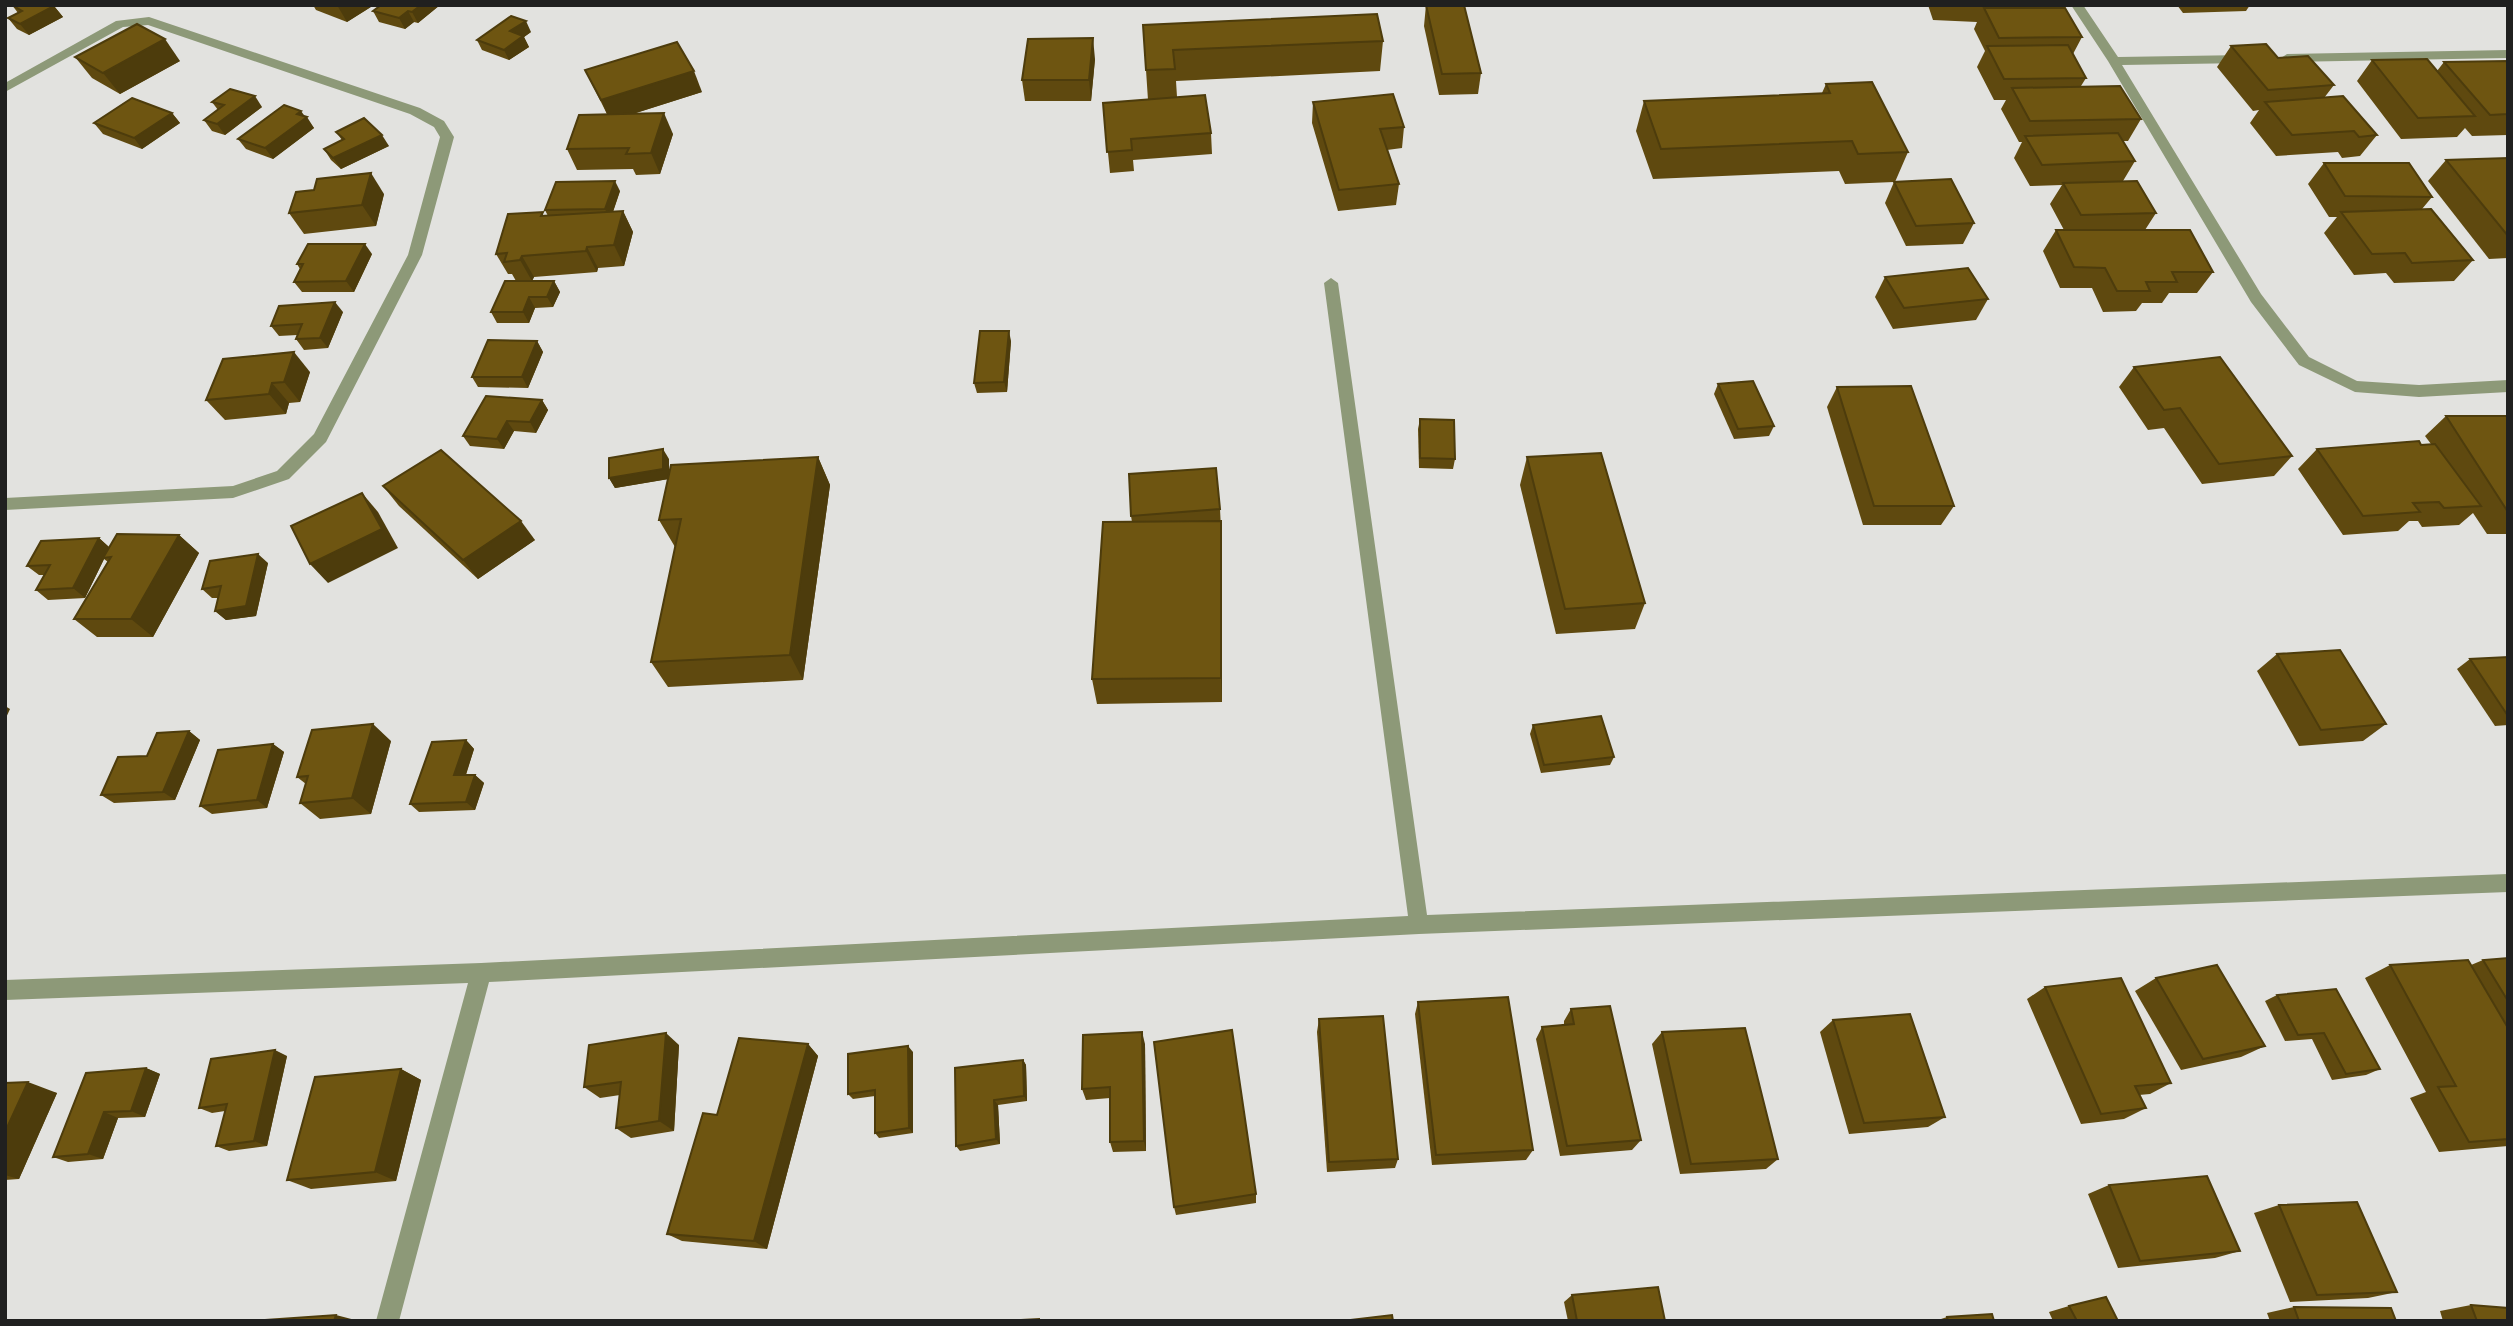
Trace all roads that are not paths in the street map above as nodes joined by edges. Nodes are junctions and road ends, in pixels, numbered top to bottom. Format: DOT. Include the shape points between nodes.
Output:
graph roads {
  1 [pos="2077,5"];
  2 [pos="2508,54"];
  3 [pos="2114,61"];
  4 [pos="5,88"];
  5 [pos="1331,283"];
  6 [pos="2508,386"];
  7 [pos="5,504"];
  8 [pos="2508,883"];
  9 [pos="1419,925"];
  10 [pos="481,973"];
  11 [pos="5,990"];
  12 [pos="387,1321"];
  1 -- 3 [label="street"];
  2 -- 3 [label="street"];
  3 -- 6 [label="street" via="2256,298 2304,361 2355,386 2419,391"];
  4 -- 7 [label="street" via="120,24 149,21 415,111 439,124 447,137 415,255 320,438 283,475 233,492"];
  5 -- 9 [label="street"];
  8 -- 9 [label="street"];
  9 -- 10 [label="street"];
  10 -- 11 [label="street"];
  10 -- 12 [label="street"];
}
